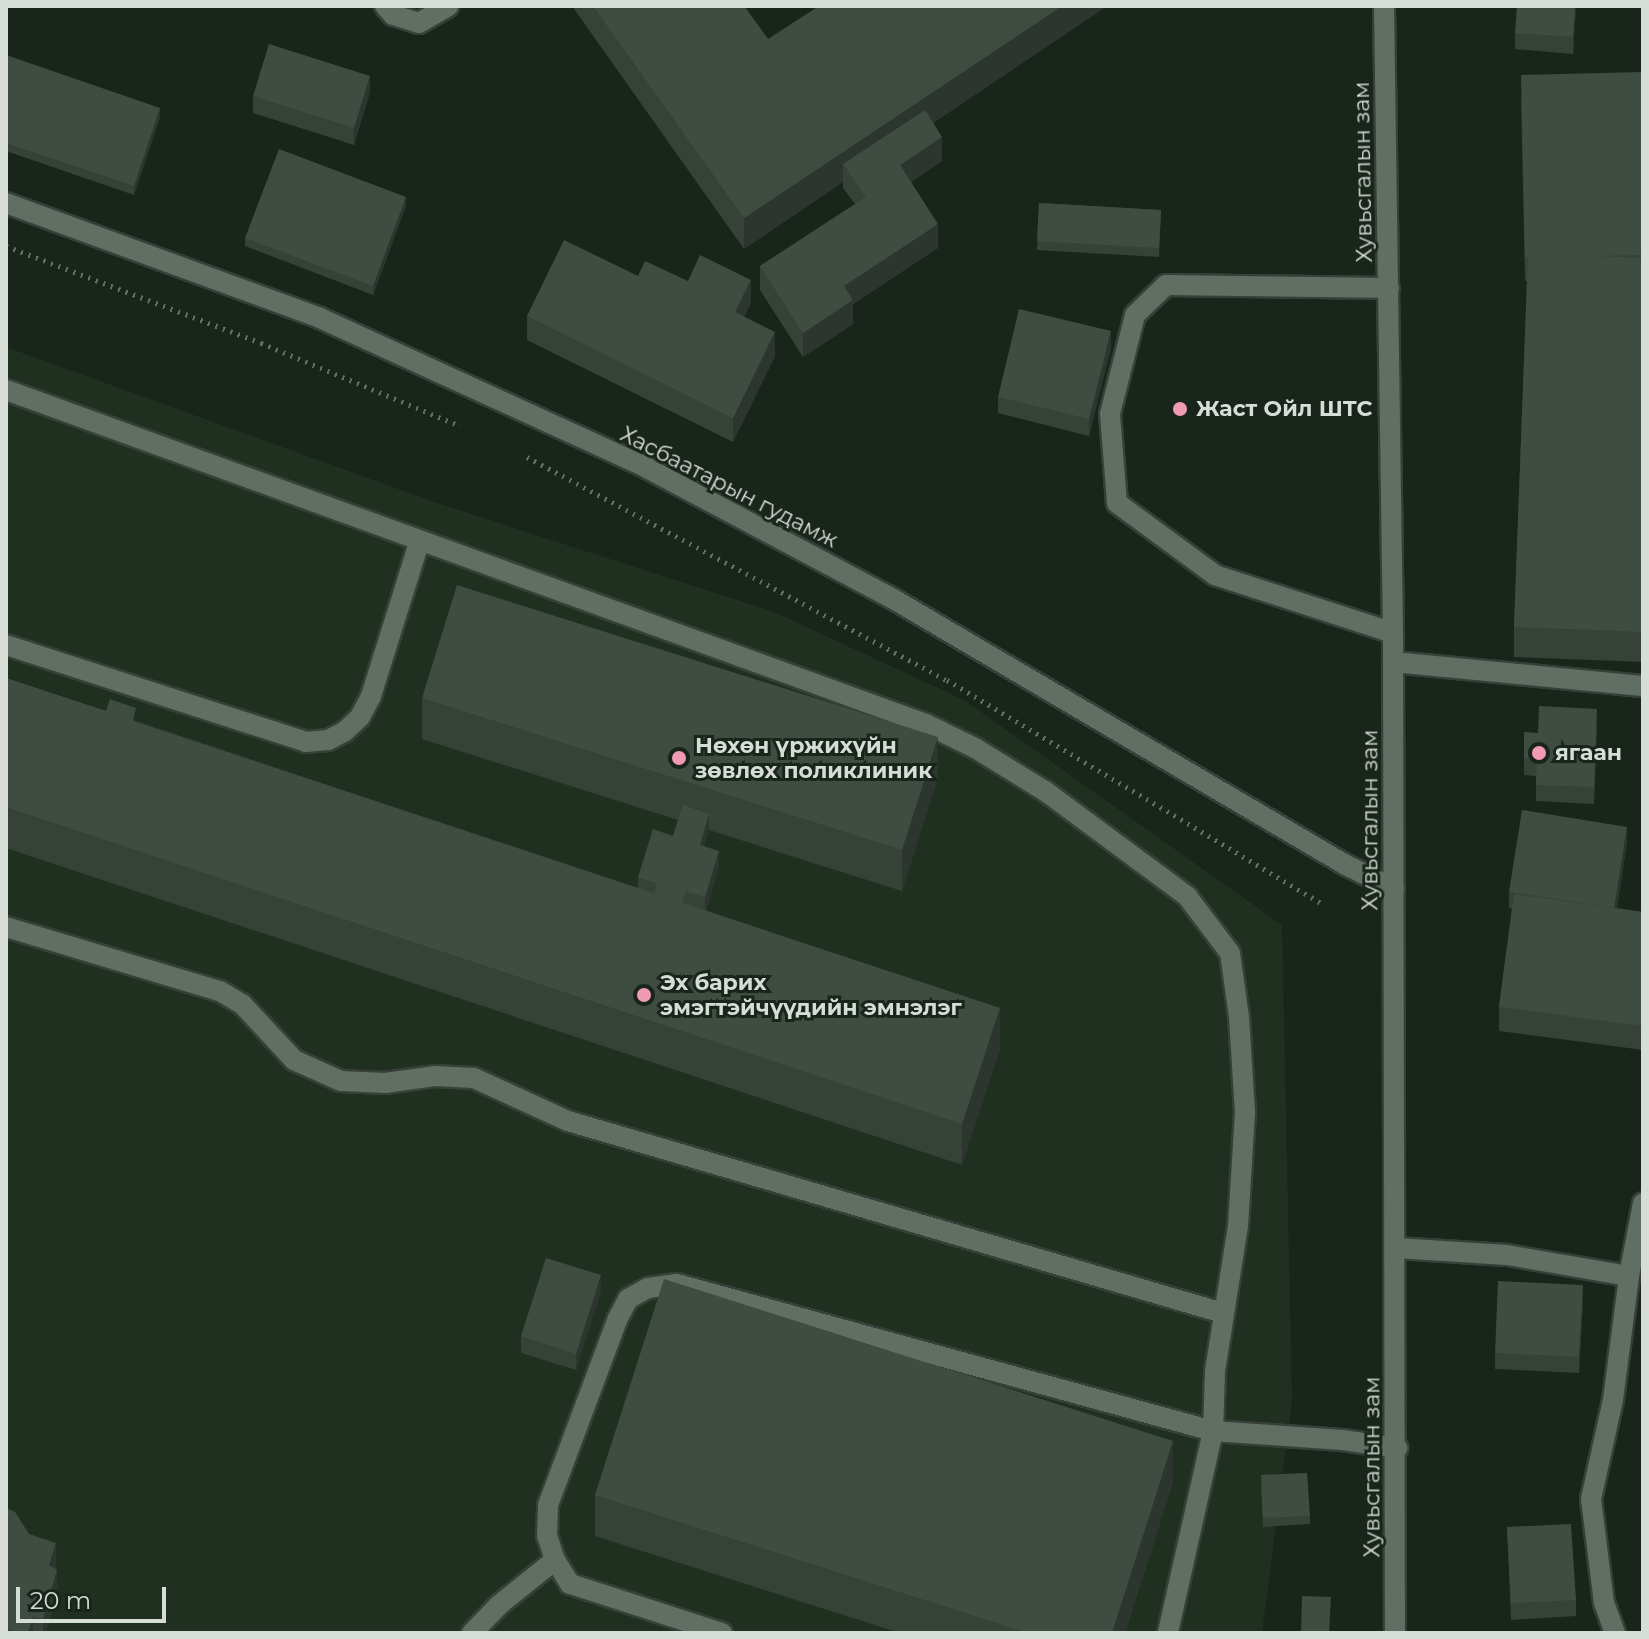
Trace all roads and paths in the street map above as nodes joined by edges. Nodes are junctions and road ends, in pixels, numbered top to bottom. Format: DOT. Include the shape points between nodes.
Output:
graph roads {
  1 [pos="385,6"];
  2 [pos="449,6"];
  3 [pos="1384,6"];
  4 [pos="6,203"];
  5 [pos="6,246"];
  6 [pos="1389,288"];
  7 [pos="6,390"];
  8 [pos="472,431"];
  9 [pos="514,450"];
  10 [pos="419,543"];
  11 [pos="1393,633"];
  12 [pos="6,645"];
  13 [pos="1393,662"];
  14 [pos="1643,686"];
  15 [pos="1394,889"];
  16 [pos="1321,903"];
  17 [pos="6,927"];
  18 [pos="1643,1203"];
  19 [pos="1396,1248"];
  20 [pos="1629,1276"];
  21 [pos="1223,1313"];
  22 [pos="1213,1431"];
  23 [pos="1397,1448"];
  24 [pos="555,1560"];
  25 [pos="472,1633"];
  26 [pos="722,1633"];
  27 [pos="1168,1633"];
  28 [pos="1395,1633"];
  29 [pos="1615,1633"];
  1 -- 2 [label="street" via="393,15 419,23"];
  3 -- 6 [label="street, Хувьсгалын зам"];
  4 -- 15 [label="street, Хасбаатарын гудамж" via="320,318 647,468 895,600"];
  5 -- 8 [label="path"];
  6 -- 11 [label="street, Хувьсгалын зам"];
  6 -- 11 [label="street" via="1166,285 1135,315 1110,414 1117,503 1215,575"];
  7 -- 10 [label="street"];
  9 -- 16 [label="path" via="947,680"];
  10 -- 12 [label="street" via="371,696 360,717 328,740 306,742"];
  10 -- 21 [label="street" via="926,724 1045,791 1187,896 1230,953 1239,1017 1245,1112 1238,1226"];
  11 -- 13 [label="street, Хувьсгалын зам"];
  13 -- 14 [label="street"];
  13 -- 15 [label="street, Хувьсгалын зам"];
  15 -- 19 [label="street, Хувьсгалын зам"];
  17 -- 21 [label="street" via="220,991 242,1004 294,1060 341,1081 474,1078 568,1121"];
  18 -- 20 [label="street"];
  19 -- 20 [label="street" via="1507,1255"];
  19 -- 23 [label="street, Хувьсгалын зам"];
  20 -- 29 [label="street" via="1613,1400 1591,1499 1604,1603"];
  21 -- 22 [label="street"];
  22 -- 23 [label="street"];
  22 -- 24 [label="street" via="677,1284 648,1288 628,1299 617,1320 548,1505 547,1536"];
  22 -- 27 [label="street"];
  23 -- 28 [label="street, Хувьсгалын зам"];
  24 -- 25 [label="street"];
  24 -- 26 [label="street" via="570,1584"];
}
